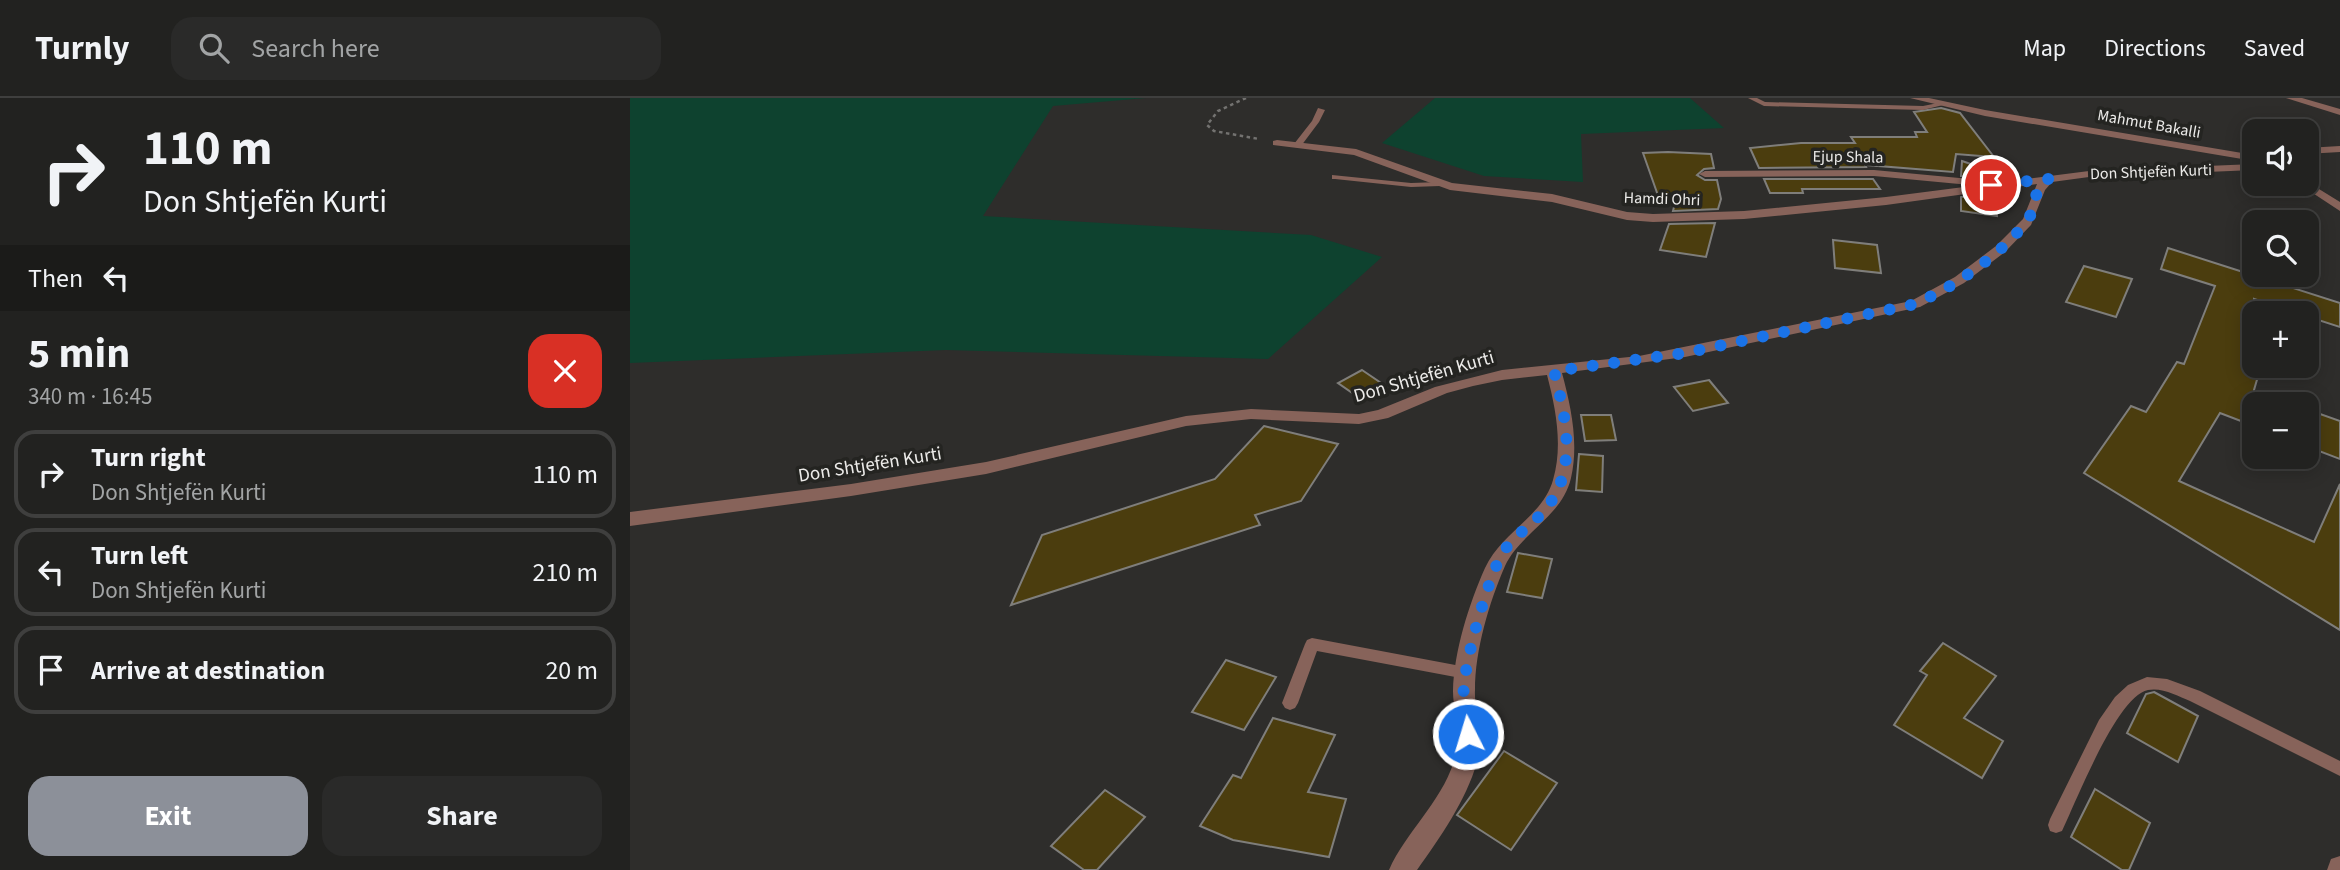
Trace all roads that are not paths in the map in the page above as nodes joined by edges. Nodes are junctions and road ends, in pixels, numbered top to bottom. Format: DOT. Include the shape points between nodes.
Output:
graph roads {
  1 [pos="1751,98"];
  2 [pos="1914,98"];
  3 [pos="2291,98"];
  4 [pos="1943,104"];
  5 [pos="1321,110"];
  6 [pos="2340,112"];
  7 [pos="1277,143"];
  8 [pos="1298,145"];
  9 [pos="2340,149"];
  10 [pos="2319,150"];
  11 [pos="2242,156"];
  12 [pos="2242,168"];
  13 [pos="1705,174"];
  14 [pos="1335,177"];
  15 [pos="2049,179"];
  16 [pos="1440,184"];
  17 [pos="1991,185"];
  18 [pos="2319,193"];
  19 [pos="2340,207"];
  20 [pos="1554,371"];
  21 [pos="630,519"];
  22 [pos="1466,673"];
  23 [pos="1290,703"];
  24 [pos="2340,769"];
  25 [pos="2056,825"];
  26 [pos="1402,870"];
  1 -- 4 [label="lane" via="1763,104 1850,107"];
  2 -- 4 [label="street, Mahmut Bakalli"];
  3 -- 6 [label="street"];
  4 -- 11 [label="street, Mahmut Bakalli"];
  5 -- 8 [label="lane"];
  7 -- 8 [label="street, Hamdi Ohri"];
  8 -- 16 [label="street, Hamdi Ohri" via="1356,152"];
  9 -- 10 [label="street"];
  12 -- 15 [label="street, Don Shtjefën Kurti"];
  13 -- 17 [label="street, Ejup Shala" via="1874,173"];
  14 -- 16 [label="lane"];
  15 -- 17 [label="street, Don Shtjefën Kurti"];
  15 -- 20 [label="street, Don Shtjefën Kurti" via="2035,193 2032,214 2025,224 1984,263 1915,304 1685,353"];
  16 -- 17 [label="street, Hamdi Ohri" via="1552,198 1653,218 1744,215"];
  18 -- 19 [label="street"];
  20 -- 21 [label="street, Don Shtjefën Kurti" via="1471,382 1359,419 1251,414 1186,421 986,468"];
  20 -- 22 [label="street" via="1567,431 1561,484 1552,502 1504,550 1495,567"];
  22 -- 23 [label="lane" via="1312,644"];
  22 -- 26 [label="street" via="1468,749 1427,837"];
  24 -- 25 [label="lane" via="2195,696 2147,683 2120,702 2104,725"];
}
